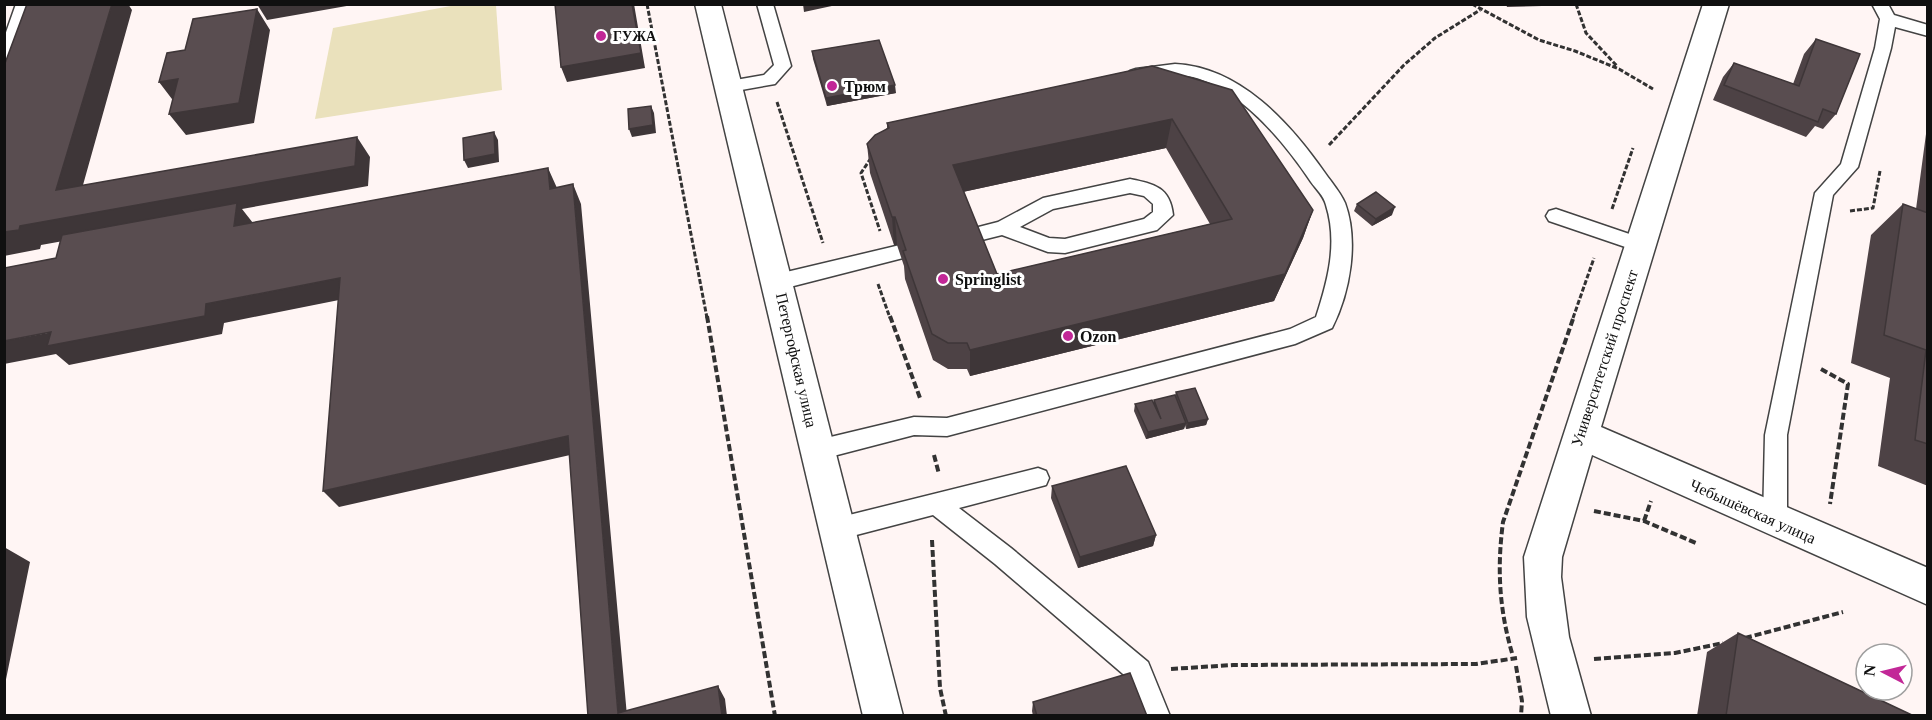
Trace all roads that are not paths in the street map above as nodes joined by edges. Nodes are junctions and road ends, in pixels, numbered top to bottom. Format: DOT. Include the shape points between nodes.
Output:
graph roads {
  1 [pos="24,4"];
  2 [pos="708,4"];
  3 [pos="765,4"];
  4 [pos="1716,4"];
  5 [pos="1884,12"];
  6 [pos="1928,31"];
  7 [pos="4,65"];
  8 [pos="1117,79"];
  9 [pos="730,86"];
  10 [pos="1556,216"];
  11 [pos="1003,228"];
  12 [pos="970,236"];
  13 [pos="1640,244"];
  14 [pos="894,253"];
  15 [pos="778,282"];
  16 [pos="1580,434"];
  17 [pos="818,450"];
  18 [pos="1038,478"];
  19 [pos="936,504"];
  20 [pos="1775,521"];
  21 [pos="837,529"];
  22 [pos="1928,587"];
  23 [pos="883,716"];
  24 [pos="1157,716"];
  25 [pos="1571,716"];
  1 -- 7 [label="lane"];
  2 -- 9 [label="street, Петергофская улица"];
  3 -- 9 [label="lane" via="783,66 769,80"];
  4 -- 13 [label="street, Университетский проспект"];
  5 -- 6 [label="lane"];
  5 -- 20 [label="lane" via="1883,48 1849,166 1824,192 1776,435"];
  8 -- 17 [label="lane" via="1168,69 1200,73 1240,95 1281,128 1306,158 1335,204 1342,241 1340,274 1324,322 1295,336 947,427 914,426"];
  9 -- 15 [label="street, Петергофская улица"];
  10 -- 13 [label="lane"];
  11 -- 11 [label="lane" via="1048,245 1065,246 1150,225 1163,214 1162,202 1149,190 1130,186 1050,203"];
  11 -- 12 [label="lane"];
  13 -- 16 [label="street, Университетский проспект"];
  14 -- 15 [label="lane"];
  15 -- 17 [label="street, Петергофская улица"];
  16 -- 20 [label="street, Чебышёвская улица"];
  16 -- 25 [label="street, Университетский проспект" via="1543,557 1542,580 1554,658"];
  17 -- 21 [label="street, Петергофская улица"];
  18 -- 19 [label="lane"];
  19 -- 21 [label="lane"];
  19 -- 24 [label="lane" via="1139,671"];
  20 -- 22 [label="street, Чебышёвская улица"];
  21 -- 23 [label="street, Петергофская улица"];
}
